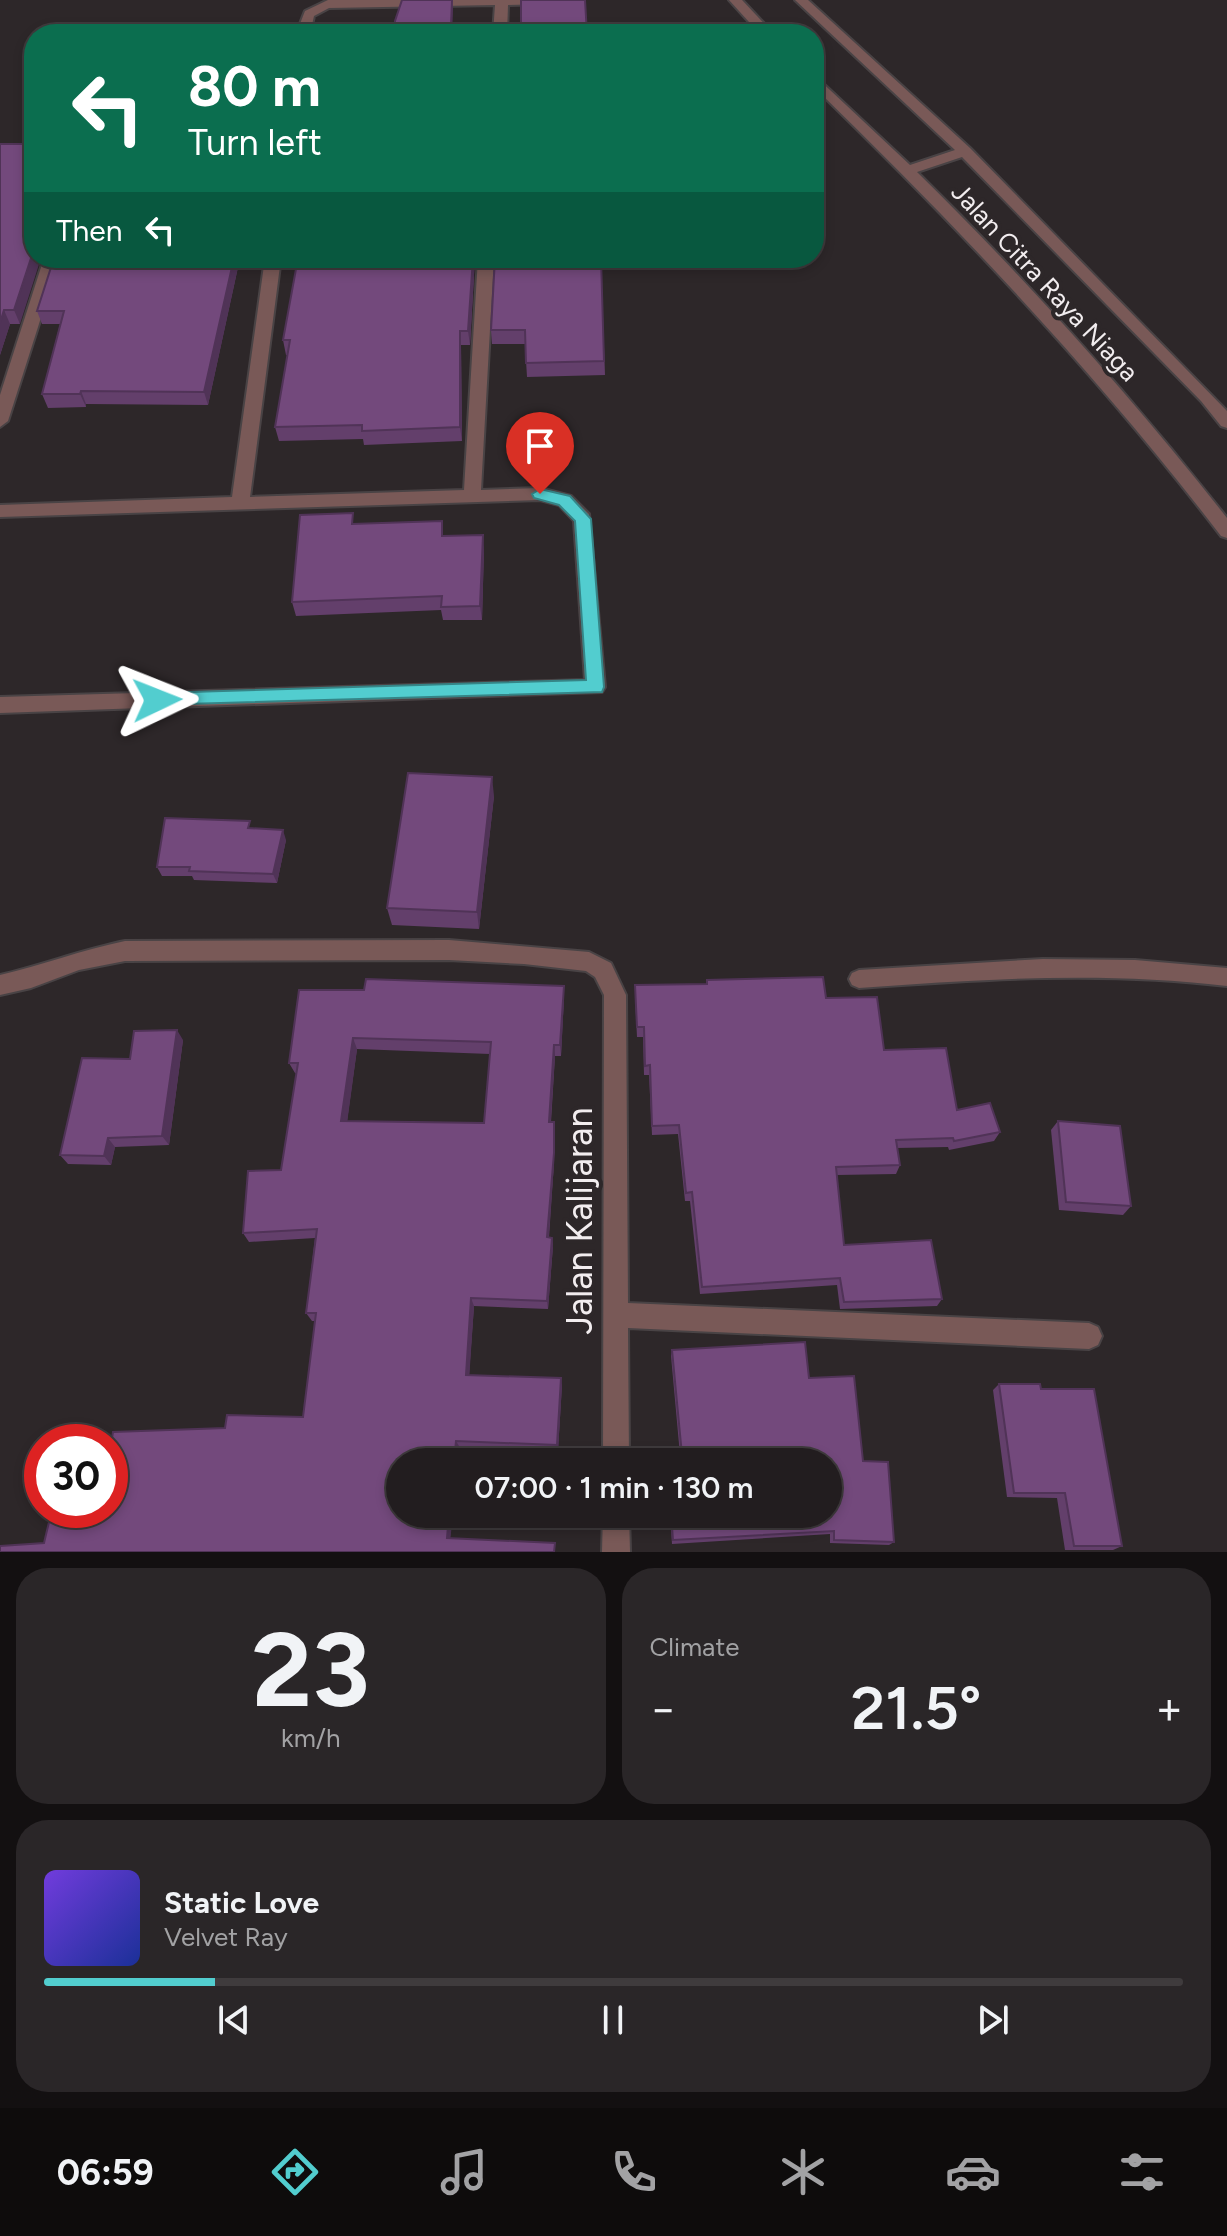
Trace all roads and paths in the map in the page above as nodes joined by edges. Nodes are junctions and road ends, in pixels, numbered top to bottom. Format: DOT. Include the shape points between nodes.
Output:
graph roads {
  1 [pos="546,0"];
  2 [pos="735,0"];
  3 [pos="801,0"];
  4 [pos="502,2"];
  5 [pos="304,24"];
  6 [pos="501,24"];
  7 [pos="758,24"];
  8 [pos="824,89"];
  9 [pos="965,151"];
  10 [pos="908,170"];
  11 [pos="49,268"];
  12 [pos="272,268"];
  13 [pos="485,268"];
  14 [pos="1227,392"];
  15 [pos="1207,397"];
  16 [pos="0,421"];
  17 [pos="1227,422"];
  18 [pos="472,497"];
  19 [pos="240,503"];
  20 [pos="0,511"];
  21 [pos="1227,531"];
  22 [pos="0,705"];
  23 [pos="1227,977"];
  24 [pos="859,979"];
  25 [pos="0,985"];
  26 [pos="615,1315"];
  27 [pos="1089,1336"];
  28 [pos="616,1448"];
  29 [pos="616,1528"];
  30 [pos="616,1552"];
  1 -- 4 [label="street"];
  2 -- 7 [label="street"];
  3 -- 9 [label="street, Jalan Citra Raya Niaga"];
  4 -- 5 [label="street" via="328,4 312,8"];
  4 -- 6 [label="street"];
  8 -- 10 [label="street, Jalan Citra Raya Niaga"];
  9 -- 10 [label="street"];
  9 -- 15 [label="street, Jalan Citra Raya Niaga"];
  10 -- 21 [label="street, Jalan Citra Raya Niaga" via="1134,414"];
  11 -- 16 [label="street"];
  12 -- 19 [label="street"];
  13 -- 18 [label="street"];
  14 -- 15 [label="street"];
  15 -- 17 [label="street, Jalan Citra Raya Niaga"];
  18 -- 19 [label="street"];
  18 -- 22 [label="street" via="540,494 565,500 583,519 595,687"];
  19 -- 20 [label="street"];
  23 -- 24 [label="lane" via="1116,969 1001,969"];
  25 -- 26 [label="street, Jalan Kalijaran" via="125,951 449,950 589,962 610,981 615,1008"];
  26 -- 27 [label="street"];
  26 -- 28 [label="street, Jalan Kalijaran"];
  29 -- 30 [label="street"];
}
